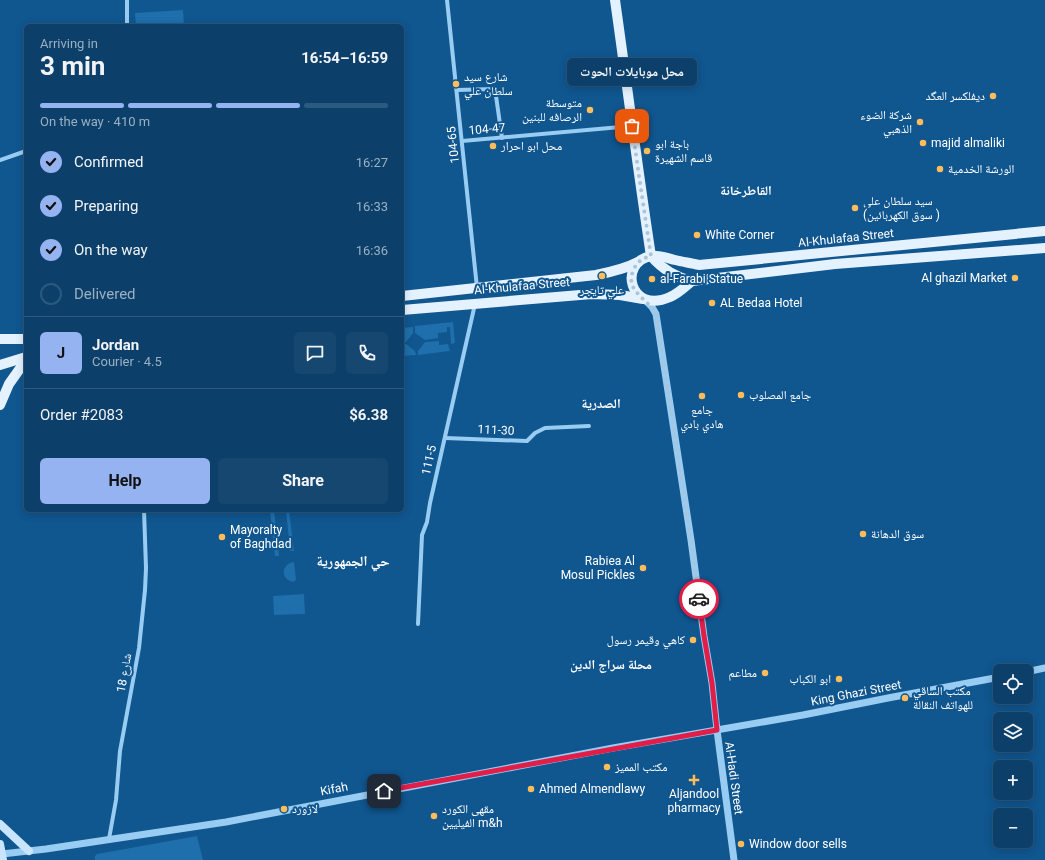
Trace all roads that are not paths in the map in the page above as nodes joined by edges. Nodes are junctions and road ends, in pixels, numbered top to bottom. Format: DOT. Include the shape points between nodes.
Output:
graph roads {
  1 [pos="127,0"];
  2 [pos="447,0"];
  3 [pos="615,0"];
  4 [pos="127,24"];
  5 [pos="457,90"];
  6 [pos="632,126"];
  7 [pos="502,138"];
  8 [pos="462,141"];
  9 [pos="24,152"];
  10 [pos="0,160"];
  11 [pos="1045,231"];
  12 [pos="1045,248"];
  13 [pos="651,256"];
  14 [pos="640,261"];
  15 [pos="692,281"];
  16 [pos="477,288"];
  17 [pos="404,296"];
  18 [pos="644,299"];
  19 [pos="475,303"];
  20 [pos="404,310"];
  21 [pos="0,339"];
  22 [pos="24,339"];
  23 [pos="24,358"];
  24 [pos="24,363"];
  25 [pos="0,365"];
  26 [pos="0,405"];
  27 [pos="589,426"];
  28 [pos="444,438"];
  29 [pos="144,512"];
  30 [pos="418,624"];
  31 [pos="1045,668"];
  32 [pos="1033,671"];
  33 [pos="993,678"];
  34 [pos="717,730"];
  35 [pos="0,824"];
  36 [pos="109,839"];
  37 [pos="0,844"];
  38 [pos="29,851"];
  39 [pos="2,856"];
  40 [pos="734,860"];
  1 -- 4 [label="street"];
  2 -- 5 [label="street, 104-65"];
  3 -- 6 [label="main road"];
  5 -- 7 [label="street" via="495,89"];
  5 -- 8 [label="street, 104-65"];
  6 -- 7 [label="street, 104-47"];
  6 -- 13 [label="main road"];
  7 -- 8 [label="street, 104-47"];
  8 -- 16 [label="street, 104-65"];
  9 -- 10 [label="street"];
  11 -- 13 [label="main road, Al-Khulafaa Street" via="699,265"];
  12 -- 15 [label="main road, Al-Khulafaa Street" via="835,264"];
  13 -- 14 [label="main road, Al-Khulafaa Street"];
  13 -- 15 [label="main road" via="666,270"];
  14 -- 16 [label="main road, Al-Khulafaa Street" via="619,270 596,275"];
  14 -- 18 [label="main road" via="633,270 632,285"];
  15 -- 18 [label="main road, Al-Khulafaa Street" via="667,298 656,301"];
  16 -- 17 [label="main road, Al-Khulafaa Street"];
  18 -- 19 [label="main road, Al-Khulafaa Street" via="592,294"];
  18 -- 34 [label="street, Al-Hadi Street" via="656,314"];
  19 -- 20 [label="main road, Al-Khulafaa Street"];
  19 -- 28 [label="street, 111-5"];
  21 -- 22 [label="main road"];
  23 -- 25 [label="main road"];
  24 -- 26 [label="main road" via="9,384"];
  27 -- 28 [label="street, 111-30" via="544,428 526,441"];
  28 -- 30 [label="street, 111-5" via="422,536"];
  29 -- 36 [label="street, شارع 18" via="146,568 139,648 120,752 116,800"];
  31 -- 32 [label="street"];
  33 -- 34 [label="street, King Ghazi Street"];
  34 -- 36 [label="street, Kifah" via="226,822"];
  34 -- 40 [label="street, Al-Hadi Street"];
  35 -- 38 [label="main road"];
  36 -- 38 [label="street, Kifah"];
  37 -- 39 [label="main road"];
  38 -- 39 [label="street, Kifah"];
}
